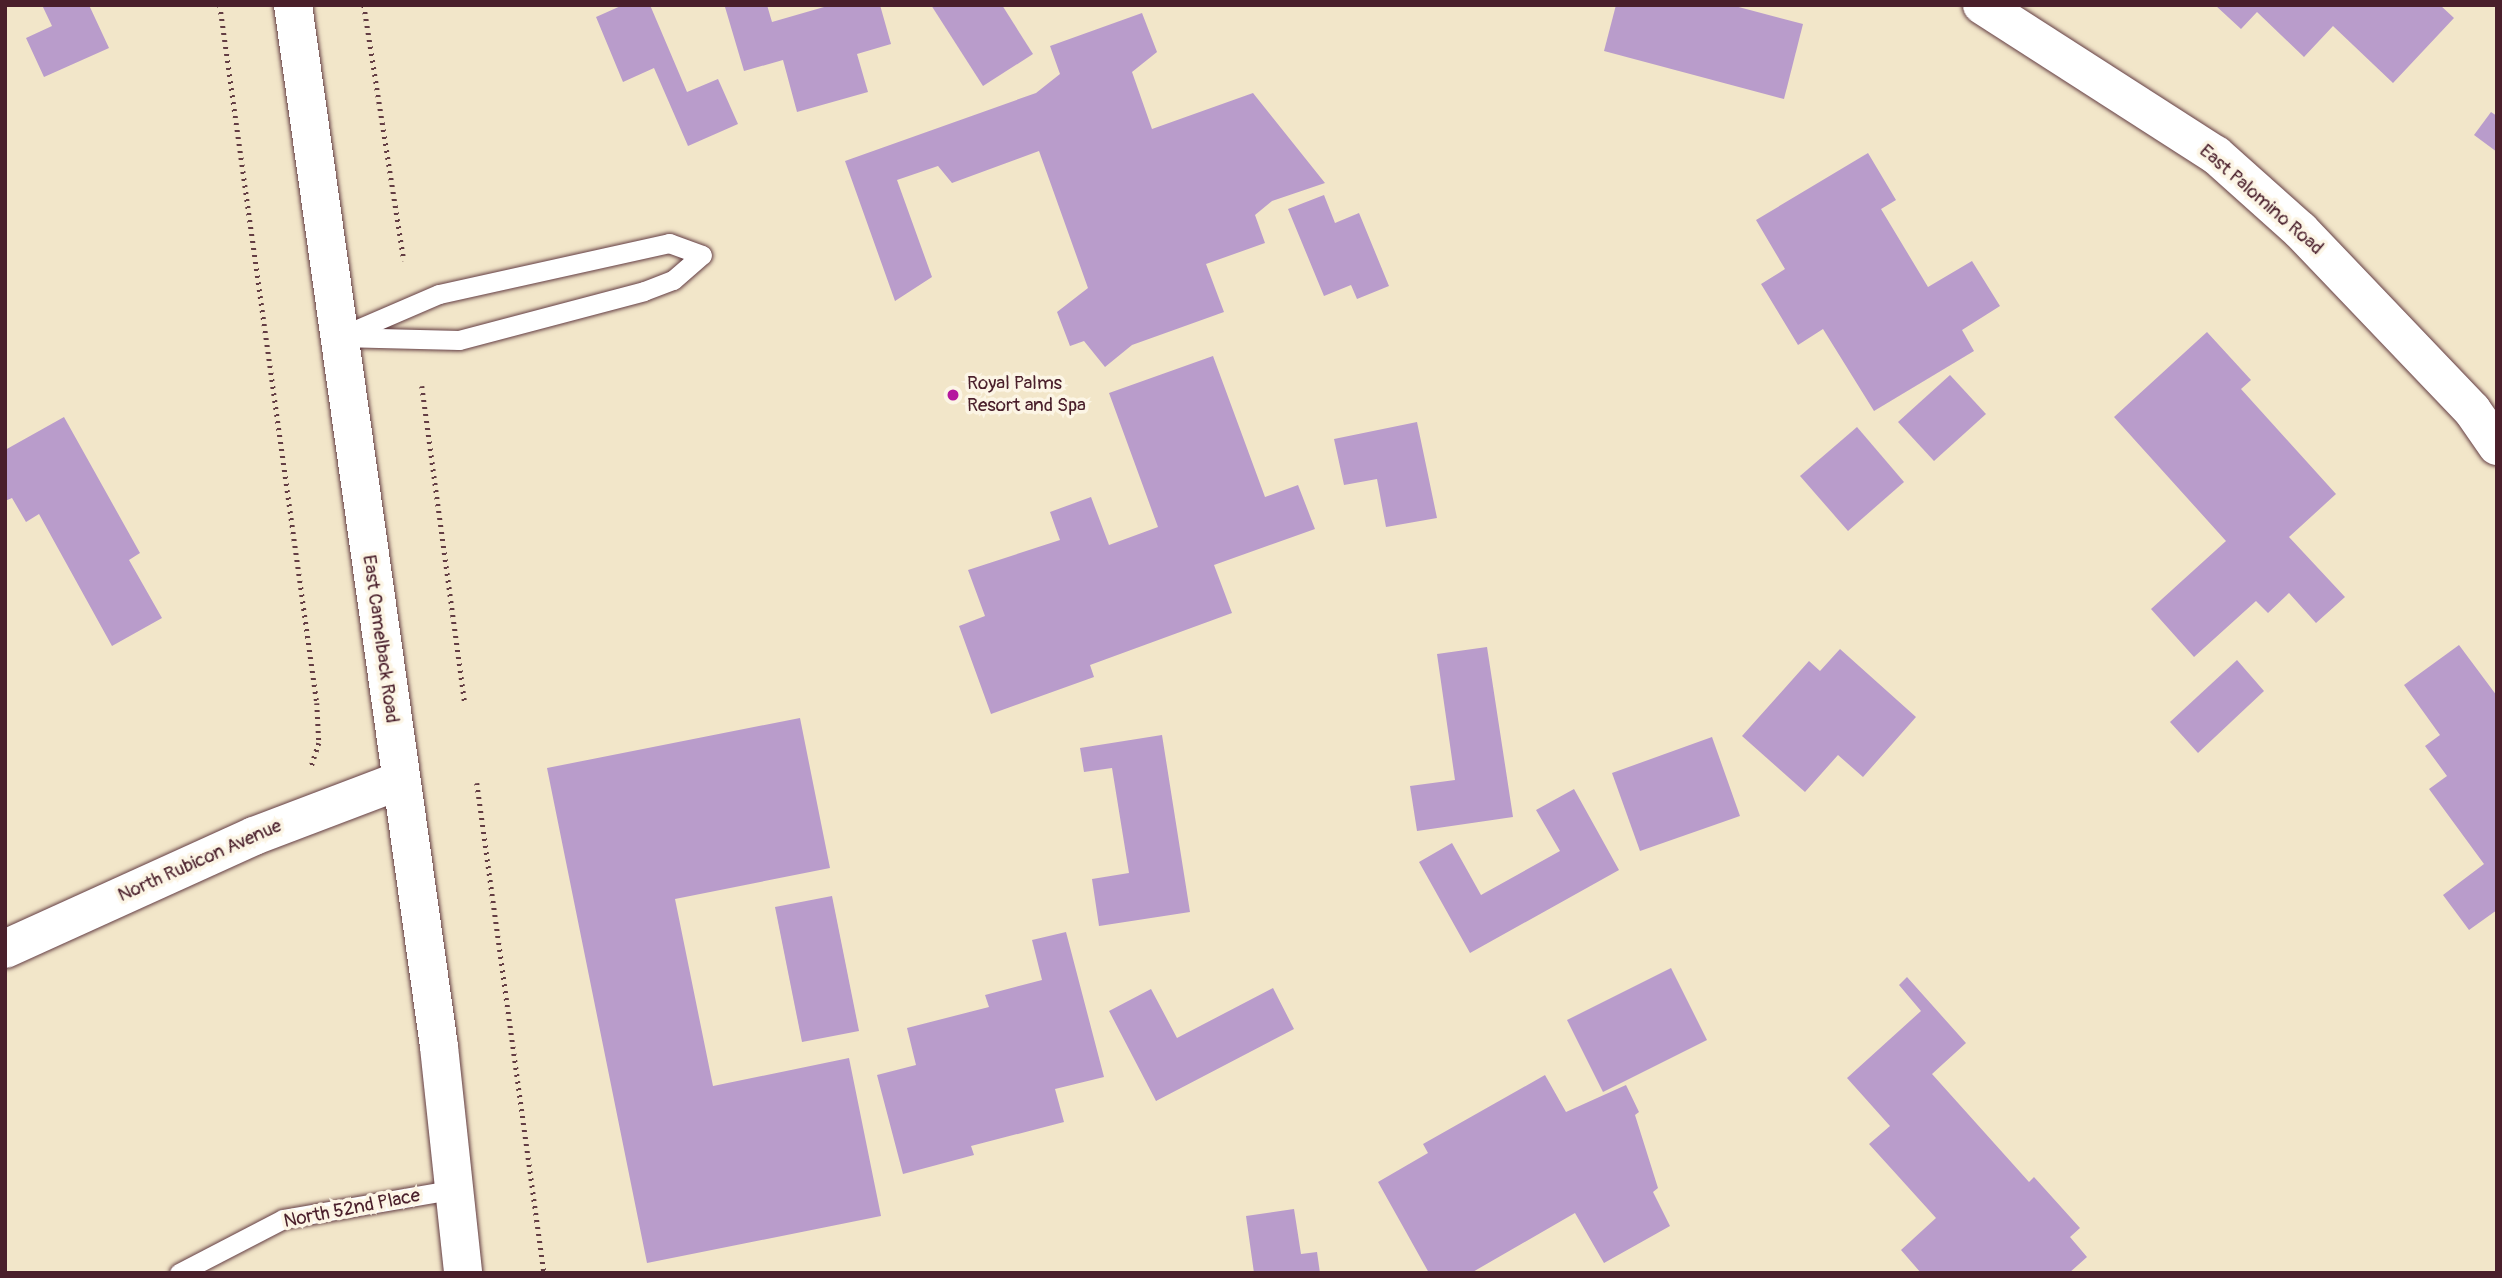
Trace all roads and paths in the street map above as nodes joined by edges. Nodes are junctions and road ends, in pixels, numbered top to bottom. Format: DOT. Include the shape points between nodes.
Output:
graph roads {
  1 [pos="220,5"];
  2 [pos="293,5"];
  3 [pos="364,5"];
  4 [pos="1982,5"];
  5 [pos="404,261"];
  6 [pos="339,337"];
  7 [pos="422,386"];
  8 [pos="2497,446"];
  9 [pos="466,702"];
  10 [pos="308,775"];
  11 [pos="399,781"];
  12 [pos="477,783"];
  13 [pos="5,949"];
  14 [pos="452,1190"];
  15 [pos="179,1273"];
  16 [pos="463,1273"];
  17 [pos="544,1273"];
  1 -- 10 [label="path" via="317,703 319,743"];
  2 -- 6 [label="main road, East Camelback Road"];
  3 -- 5 [label="path"];
  4 -- 8 [label="main road, East Palomino Road" via="2216,155 2300,230 2472,410"];
  6 -- 6 [label="lane" via="468,338 644,291 673,280 702,255 668,243 439,294"];
  6 -- 11 [label="main road, East Camelback Road"];
  7 -- 9 [label="path"];
  11 -- 13 [label="main road, North Rubicon Avenue" via="266,831"];
  11 -- 14 [label="main road, East Camelback Road" via="439,1047"];
  12 -- 17 [label="path"];
  14 -- 15 [label="lane, North 52nd Place" via="283,1219"];
  14 -- 16 [label="main road, East Camelback Road"];
}
